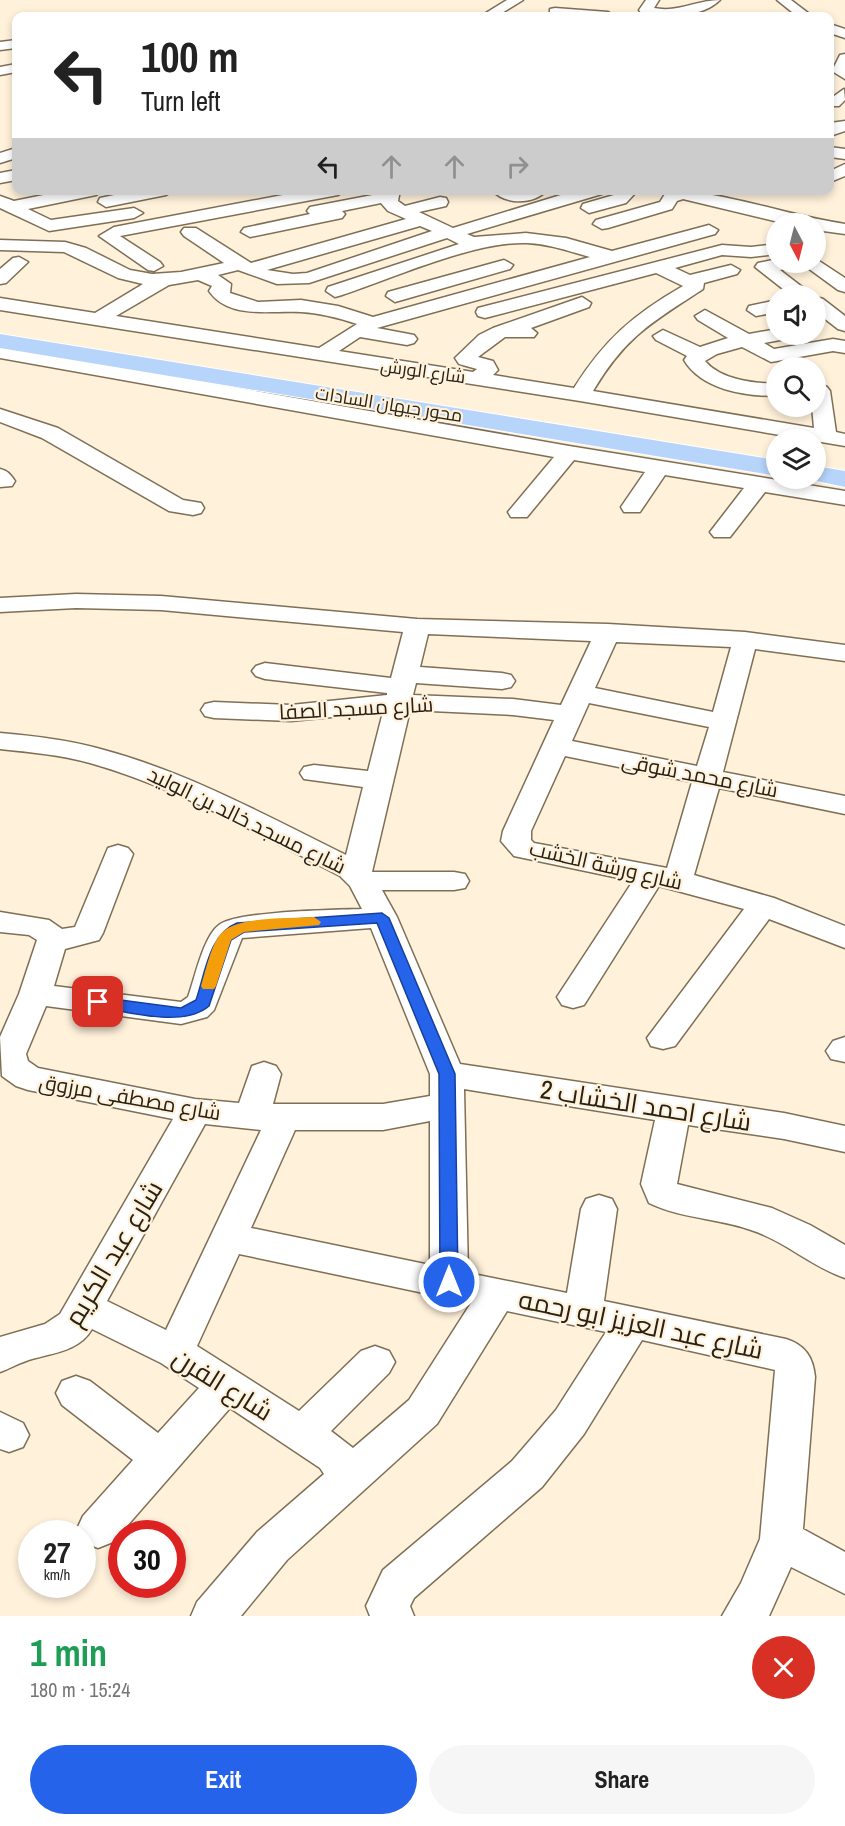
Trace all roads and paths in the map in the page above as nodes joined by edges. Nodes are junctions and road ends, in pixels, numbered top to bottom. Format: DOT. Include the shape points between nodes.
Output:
graph roads {
  1 [pos="517,0"];
  2 [pos="597,0"];
  3 [pos="714,0"];
  4 [pos="783,0"];
  5 [pos="574,11"];
  6 [pos="495,12"];
  7 [pos="682,12"];
  8 [pos="800,12"];
  9 [pos="845,17"];
  10 [pos="834,28"];
  11 [pos="845,57"];
  12 [pos="845,75"];
  13 [pos="845,141"];
  14 [pos="835,153"];
  15 [pos="64,195"];
  16 [pos="141,195"];
  17 [pos="387,195"];
  18 [pos="390,195"];
  19 [pos="532,195"];
  20 [pos="590,195"];
  21 [pos="624,195"];
  22 [pos="677,195"];
  23 [pos="687,195"];
  24 [pos="690,195"];
  25 [pos="241,197"];
  26 [pos="500,198"];
  27 [pos="440,202"];
  28 [pos="5,204"];
  29 [pos="575,207"];
  30 [pos="151,210"];
  31 [pos="346,211"];
  32 [pos="403,211"];
  33 [pos="766,213"];
  34 [pos="28,218"];
  35 [pos="169,221"];
  36 [pos="380,222"];
  37 [pos="602,224"];
  38 [pos="826,226"];
  39 [pos="438,228"];
  40 [pos="845,229"];
  41 [pos="649,230"];
  42 [pos="709,230"];
  43 [pos="190,232"];
  44 [pos="754,234"];
  45 [pos="766,235"];
  46 [pos="254,237"];
  47 [pos="479,243"];
  48 [pos="0,245"];
  49 [pos="122,246"];
  50 [pos="766,250"];
  51 [pos="612,256"];
  52 [pos="284,258"];
  53 [pos="19,262"];
  54 [pos="845,262"];
  55 [pos="826,264"];
  56 [pos="504,265"];
  57 [pos="654,266"];
  58 [pos="244,267"];
  59 [pos="731,270"];
  60 [pos="160,273"];
  61 [pos="772,273"];
  62 [pos="825,273"];
  63 [pos="200,274"];
  64 [pos="621,275"];
  65 [pos="309,278"];
  66 [pos="0,279"];
  67 [pos="839,282"];
  68 [pos="790,285"];
  69 [pos="686,287"];
  70 [pos="335,291"];
  71 [pos="845,294"];
  72 [pos="826,299"];
  73 [pos="0,304"];
  74 [pos="309,308"];
  75 [pos="826,309"];
  76 [pos="338,312"];
  77 [pos="485,312"];
  78 [pos="0,318"];
  79 [pos="465,319"];
  80 [pos="97,320"];
  81 [pos="845,324"];
  82 [pos="826,327"];
  83 [pos="511,328"];
  84 [pos="367,332"];
  85 [pos="299,335"];
  86 [pos="535,335"];
  87 [pos="663,336"];
  88 [pos="766,337"];
  89 [pos="458,338"];
  90 [pos="407,339"];
  91 [pos="0,341"];
  92 [pos="747,341"];
  93 [pos="845,347"];
  94 [pos="282,350"];
  95 [pos="0,352"];
  96 [pos="699,354"];
  97 [pos="483,355"];
  98 [pos="322,356"];
  99 [pos="348,359"];
  100 [pos="766,390"];
  101 [pos="580,394"];
  102 [pos="766,406"];
  103 [pos="0,415"];
  104 [pos="824,417"];
  105 [pos="761,425"];
  106 [pos="766,443"];
  107 [pos="829,443"];
  108 [pos="569,453"];
  109 [pos="845,457"];
  110 [pos="659,468"];
  111 [pos="766,476"];
  112 [pos="766,476"];
  113 [pos="826,476"];
  114 [pos="766,478"];
  115 [pos="845,479"];
  116 [pos="814,489"];
  117 [pos="845,498"];
  118 [pos="632,507"];
  119 [pos="194,508"];
  120 [pos="519,512"];
  121 [pos="722,532"];
  122 [pos="0,605"];
  123 [pos="417,626"];
  124 [pos="608,632"];
  125 [pos="745,640"];
  126 [pos="845,653"];
  127 [pos="845,657"];
  128 [pos="265,671"];
  129 [pos="502,681"];
  130 [pos="402,688"];
  131 [pos="575,704"];
  132 [pos="214,710"];
  133 [pos="724,722"];
  134 [pos="0,741"];
  135 [pos="556,746"];
  136 [pos="314,773"];
  137 [pos="708,777"];
  138 [pos="379,781"];
  139 [pos="845,805"];
  140 [pos="118,854"];
  141 [pos="665,877"];
  142 [pos="359,878"];
  143 [pos="454,881"];
  144 [pos="763,905"];
  145 [pos="382,918"];
  146 [pos="0,921"];
  147 [pos="845,938"];
  148 [pos="53,939"];
  149 [pos="35,994"];
  150 [pos="573,997"];
  151 [pos="663,1038"];
  152 [pos="264,1074"];
  153 [pos="447,1090"];
  154 [pos="195,1111"];
  155 [pos="674,1112"];
  156 [pos="267,1118"];
  157 [pos="845,1139"];
  158 [pos="599,1209"];
  159 [pos="228,1237"];
  160 [pos="845,1263"];
  161 [pos="449,1282"];
  162 [pos="498,1293"];
  163 [pos="85,1308"];
  164 [pos="583,1312"];
  165 [pos="633,1322"];
  166 [pos="175,1352"];
  167 [pos="0,1356"];
  168 [pos="375,1362"];
  169 [pos="226,1385"];
  170 [pos="76,1393"];
  171 [pos="302,1434"];
  172 [pos="161,1458"];
  173 [pos="350,1475"];
  174 [pos="98,1529"];
  175 [pos="781,1539"];
  176 [pos="845,1574"];
  177 [pos="213,1616"];
  178 [pos="392,1616"];
  179 [pos="744,1616"];
  1 -- 6 [label="street"];
  2 -- 5 [label="street"];
  3 -- 7 [label="street"];
  4 -- 8 [label="street"];
  9 -- 10 [label="street"];
  11 -- 12 [label="street" via="839,71"];
  13 -- 14 [label="street"];
  15 -- 28 [label="street"];
  16 -- 34 [label="street"];
  17 -- 31 [label="street"];
  18 -- 32 [label="street" via="389,202"];
  19 -- 26 [label="street"];
  20 -- 29 [label="street"];
  21 -- 29 [label="street"];
  22 -- 37 [label="street" via="666,205"];
  23 -- 45 [label="street" via="727,210"];
  24 -- 33 [label="street"];
  25 -- 30 [label="street"];
  25 -- 31 [label="street"];
  25 -- 35 [label="street"];
  26 -- 39 [label="street"];
  27 -- 32 [label="street"];
  28 -- 34 [label="street"];
  29 -- 39 [label="street"];
  30 -- 34 [label="street" via="58,226"];
  30 -- 35 [label="street"];
  31 -- 36 [label="street"];
  31 -- 46 [label="street"];
  31 -- 46 [label="street"];
  32 -- 39 [label="street"];
  35 -- 49 [label="street" via="108,236"];
  38 -- 40 [label="street"];
  39 -- 47 [label="street"];
  39 -- 52 [label="street" via="351,238"];
  39 -- 65 [label="street"];
  41 -- 42 [label="street" via="684,221"];
  42 -- 44 [label="street" via="732,239"];
  42 -- 51 [label="street"];
  43 -- 46 [label="street" via="219,226"];
  43 -- 49 [label="street"];
  43 -- 58 [label="street"];
  46 -- 52 [label="street"];
  47 -- 51 [label="street" via="526,238 566,243"];
  47 -- 70 [label="street"];
  48 -- 60 [label="street" via="66,247 131,276"];
  49 -- 60 [label="street"];
  50 -- 57 [label="street" via="722,250"];
  51 -- 57 [label="street"];
  51 -- 84 [label="street"];
  52 -- 58 [label="street"];
  53 -- 66 [label="street"];
  54 -- 55 [label="street"];
  56 -- 76 [label="street"];
  57 -- 64 [label="street"];
  57 -- 69 [label="street"];
  58 -- 63 [label="street"];
  58 -- 65 [label="street" via="287,280"];
  59 -- 69 [label="street"];
  60 -- 63 [label="street"];
  60 -- 80 [label="street"];
  61 -- 68 [label="street"];
  62 -- 67 [label="street"];
  63 -- 74 [label="street" via="222,284 218,291 223,297 264,309"];
  64 -- 77 [label="street"];
  64 -- 83 [label="street" via="625,281 614,292"];
  65 -- 70 [label="street"];
  69 -- 92 [label="street"];
  69 -- 101 [label="street" via="606,352"];
  70 -- 74 [label="street"];
  71 -- 72 [label="street"];
  73 -- 80 [label="street, شارع الورش"];
  74 -- 76 [label="street"];
  75 -- 81 [label="street"];
  76 -- 84 [label="street"];
  78 -- 106 [label="main road, محور جيهان السادات"];
  79 -- 97 [label="street"];
  80 -- 94 [label="street, شارع الورش"];
  81 -- 82 [label="street"];
  83 -- 86 [label="street"];
  83 -- 97 [label="street" via="496,331"];
  84 -- 90 [label="street"];
  84 -- 98 [label="street"];
  84 -- 99 [label="street"];
  85 -- 94 [label="street"];
  87 -- 96 [label="street"];
  88 -- 92 [label="street"];
  89 -- 97 [label="street"];
  91 -- 111 [label="main road, محور جيهان السادات"];
  92 -- 93 [label="street" via="773,356"];
  92 -- 96 [label="street"];
  94 -- 98 [label="street, شارع الورش"];
  95 -- 108 [label="street"];
  96 -- 100 [label="street" via="694,360 702,371 748,389"];
  97 -- 99 [label="street, شارع الورش"];
  97 -- 101 [label="street, شارع الورش" via="541,388"];
  98 -- 99 [label="street, شارع الورش"];
  101 -- 105 [label="street, شارع الورش"];
  102 -- 105 [label="street"];
  103 -- 119 [label="street" via="50,433 177,506"];
  104 -- 107 [label="street"];
  105 -- 107 [label="street, شارع الورش"];
  107 -- 109 [label="main road"];
  108 -- 110 [label="street"];
  108 -- 120 [label="street"];
  110 -- 112 [label="street"];
  110 -- 118 [label="street"];
  113 -- 115 [label="main road"];
  114 -- 121 [label="street"];
  116 -- 117 [label="street"];
  122 -- 123 [label="street" via="160,603"];
  123 -- 124 [label="street" via="505,632"];
  123 -- 130 [label="street"];
  124 -- 125 [label="street"];
  124 -- 131 [label="street, شارع ورشة الخشب"];
  125 -- 126 [label="street"];
  125 -- 133 [label="street"];
  126 -- 127 [label="street"];
  128 -- 130 [label="street"];
  129 -- 130 [label="street" via="457,675"];
  130 -- 131 [label="street, شارع مسجد الصفا" via="467,704"];
  130 -- 132 [label="street, شارع مسجد الصفا" via="291,713"];
  130 -- 138 [label="street"];
  131 -- 133 [label="street, شارع مسجد الصفا"];
  131 -- 135 [label="street, شارع ورشة الخشب"];
  133 -- 137 [label="street"];
  134 -- 142 [label="street, شارع مسجد خالد بن الوليد" via="87,753 161,775 350,869"];
  135 -- 137 [label="street, شارع محمد شوقى"];
  135 -- 141 [label="street, شارع ورشة الخشب" via="516,841 524,850"];
  136 -- 138 [label="street"];
  137 -- 139 [label="street, شارع محمد شوقى"];
  137 -- 141 [label="street"];
  138 -- 142 [label="street"];
  140 -- 148 [label="street" via="88,933 72,939"];
  141 -- 144 [label="street, شارع ورشة الخشب"];
  141 -- 150 [label="street"];
  142 -- 143 [label="street"];
  142 -- 145 [label="street, شارع مسجد خالد بن الوليد"];
  144 -- 147 [label="street, شارع ورشة الخشب"];
  144 -- 151 [label="street"];
  145 -- 149 [label="street" via="242,927 231,931 224,939 203,1002 196,1009 181,1013"];
  145 -- 153 [label="street, شارع مسجد خالد بن الوليد"];
  146 -- 148 [label="street" via="44,929"];
  148 -- 149 [label="street, شارع مصطفى مرزوق"];
  149 -- 154 [label="street, شارع مصطفى مرزوق" via="9,1054 14,1068 28,1078"];
  152 -- 156 [label="street"];
  153 -- 155 [label="street, شارع احمد الخشاب 2"];
  153 -- 156 [label="street, شارع مصطفى مرزوق" via="383,1117"];
  153 -- 161 [label="street, شارع مسجد خالد بن الوليد"];
  154 -- 156 [label="street, شارع مصطفى مرزوق"];
  154 -- 163 [label="street, شارع عبد الكريم"];
  155 -- 157 [label="street, شارع احمد الخشاب 2" via="784,1126"];
  155 -- 160 [label="street" via="659,1184 662,1193 673,1199 749,1214 802,1236"];
  156 -- 159 [label="street"];
  158 -- 164 [label="street"];
  159 -- 161 [label="street, شارع عبد العزيز ابو رحمه"];
  159 -- 166 [label="street"];
  161 -- 162 [label="street, شارع عبد العزيز ابو رحمه"];
  162 -- 164 [label="street, شارع عبد العزيز ابو رحمه"];
  162 -- 173 [label="street" via="423,1412"];
  163 -- 166 [label="street, شارع الفرن"];
  163 -- 167 [label="street, شارع عبد الكريم" via="65,1335 11,1347"];
  164 -- 165 [label="street, شارع عبد العزيز ابو رحمه"];
  165 -- 175 [label="street, شارع عبد العزيز ابو رحمه" via="786,1355 794,1365"];
  165 -- 178 [label="street" via="570,1422 527,1474 398,1584 388,1606"];
  166 -- 169 [label="street, شارع الفرن"];
  168 -- 171 [label="street"];
  169 -- 171 [label="street, شارع الفرن"];
  169 -- 172 [label="street"];
  170 -- 172 [label="street"];
  171 -- 173 [label="street, شارع الفرن" via="334,1455"];
  172 -- 174 [label="street"];
  173 -- 177 [label="street" via="272,1546"];
  175 -- 176 [label="street"];
  175 -- 179 [label="street, شارع عبد العزيز ابو رحمه" via="758,1596"];
}
